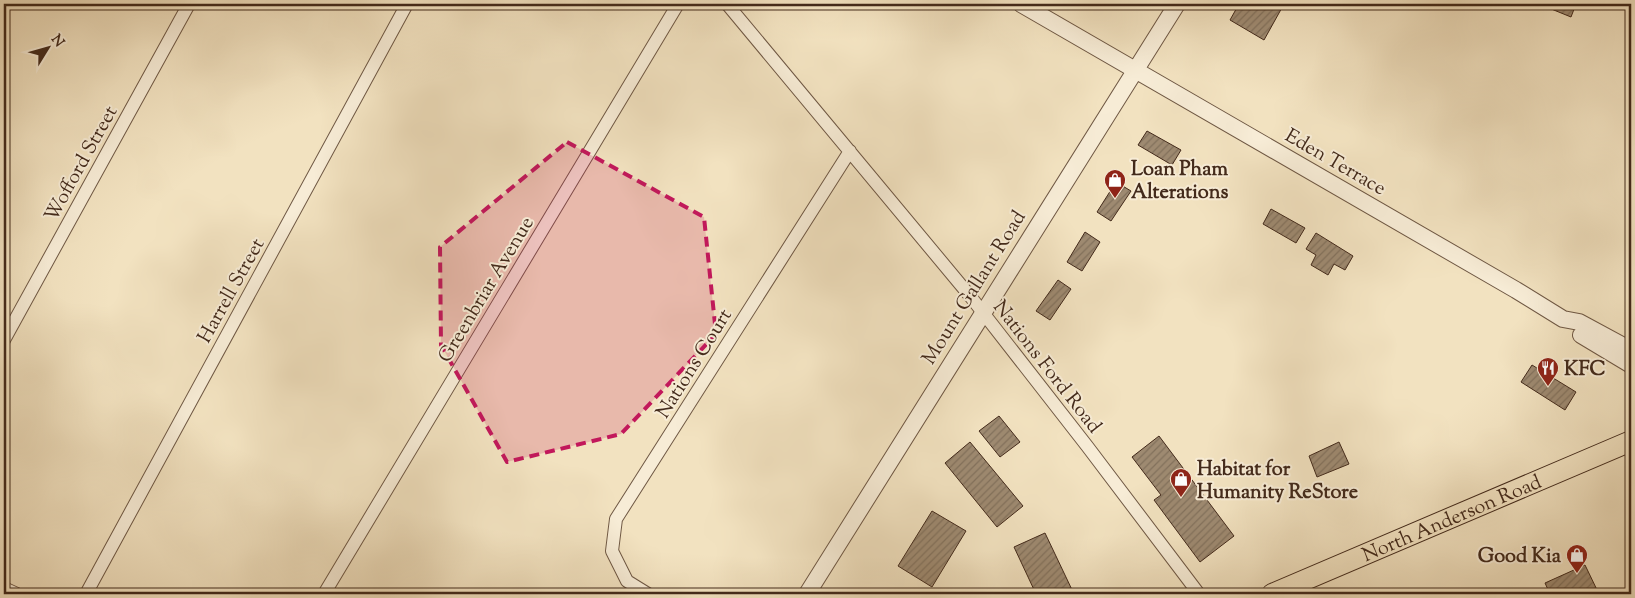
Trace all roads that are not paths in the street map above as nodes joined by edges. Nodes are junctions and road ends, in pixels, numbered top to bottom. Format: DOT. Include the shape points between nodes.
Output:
graph roads {
  1 [pos="189,4"];
  2 [pos="407,4"];
  3 [pos="678,4"];
  4 [pos="727,4"];
  5 [pos="1021,4"];
  6 [pos="1177,4"];
  7 [pos="1135,69"];
  8 [pos="850,150"];
  9 [pos="982,312"];
  10 [pos="1563,319"];
  11 [pos="4,340"];
  12 [pos="1631,350"];
  13 [pos="1631,364"];
  14 [pos="1631,441"];
  15 [pos="4,588"];
  16 [pos="16,594"];
  17 [pos="86,594"];
  18 [pos="324,594"];
  19 [pos="648,594"];
  20 [pos="807,594"];
  21 [pos="1199,594"];
  22 [pos="1272,594"];
  1 -- 11 [label="street, Wofford Street"];
  2 -- 17 [label="street, Harrell Street"];
  3 -- 18 [label="street, Greenbriar Avenue"];
  4 -- 8 [label="street, Nations Ford Road"];
  5 -- 7 [label="street, Eden Terrace"];
  6 -- 7 [label="street, Mount Gallant Road"];
  7 -- 9 [label="street, Mount Gallant Road"];
  7 -- 10 [label="street, Eden Terrace"];
  8 -- 9 [label="street, Nations Ford Road"];
  8 -- 19 [label="street, Nations Court" via="616,519 612,551 627,581"];
  9 -- 20 [label="street, Mount Gallant Road"];
  9 -- 21 [label="street, Nations Ford Road"];
  10 -- 12 [label="street, Eden Terrace" via="1579,322"];
  10 -- 13 [label="street" via="1572,330"];
  14 -- 22 [label="main road, North Anderson Road"];
  15 -- 16 [label="street"];
}
